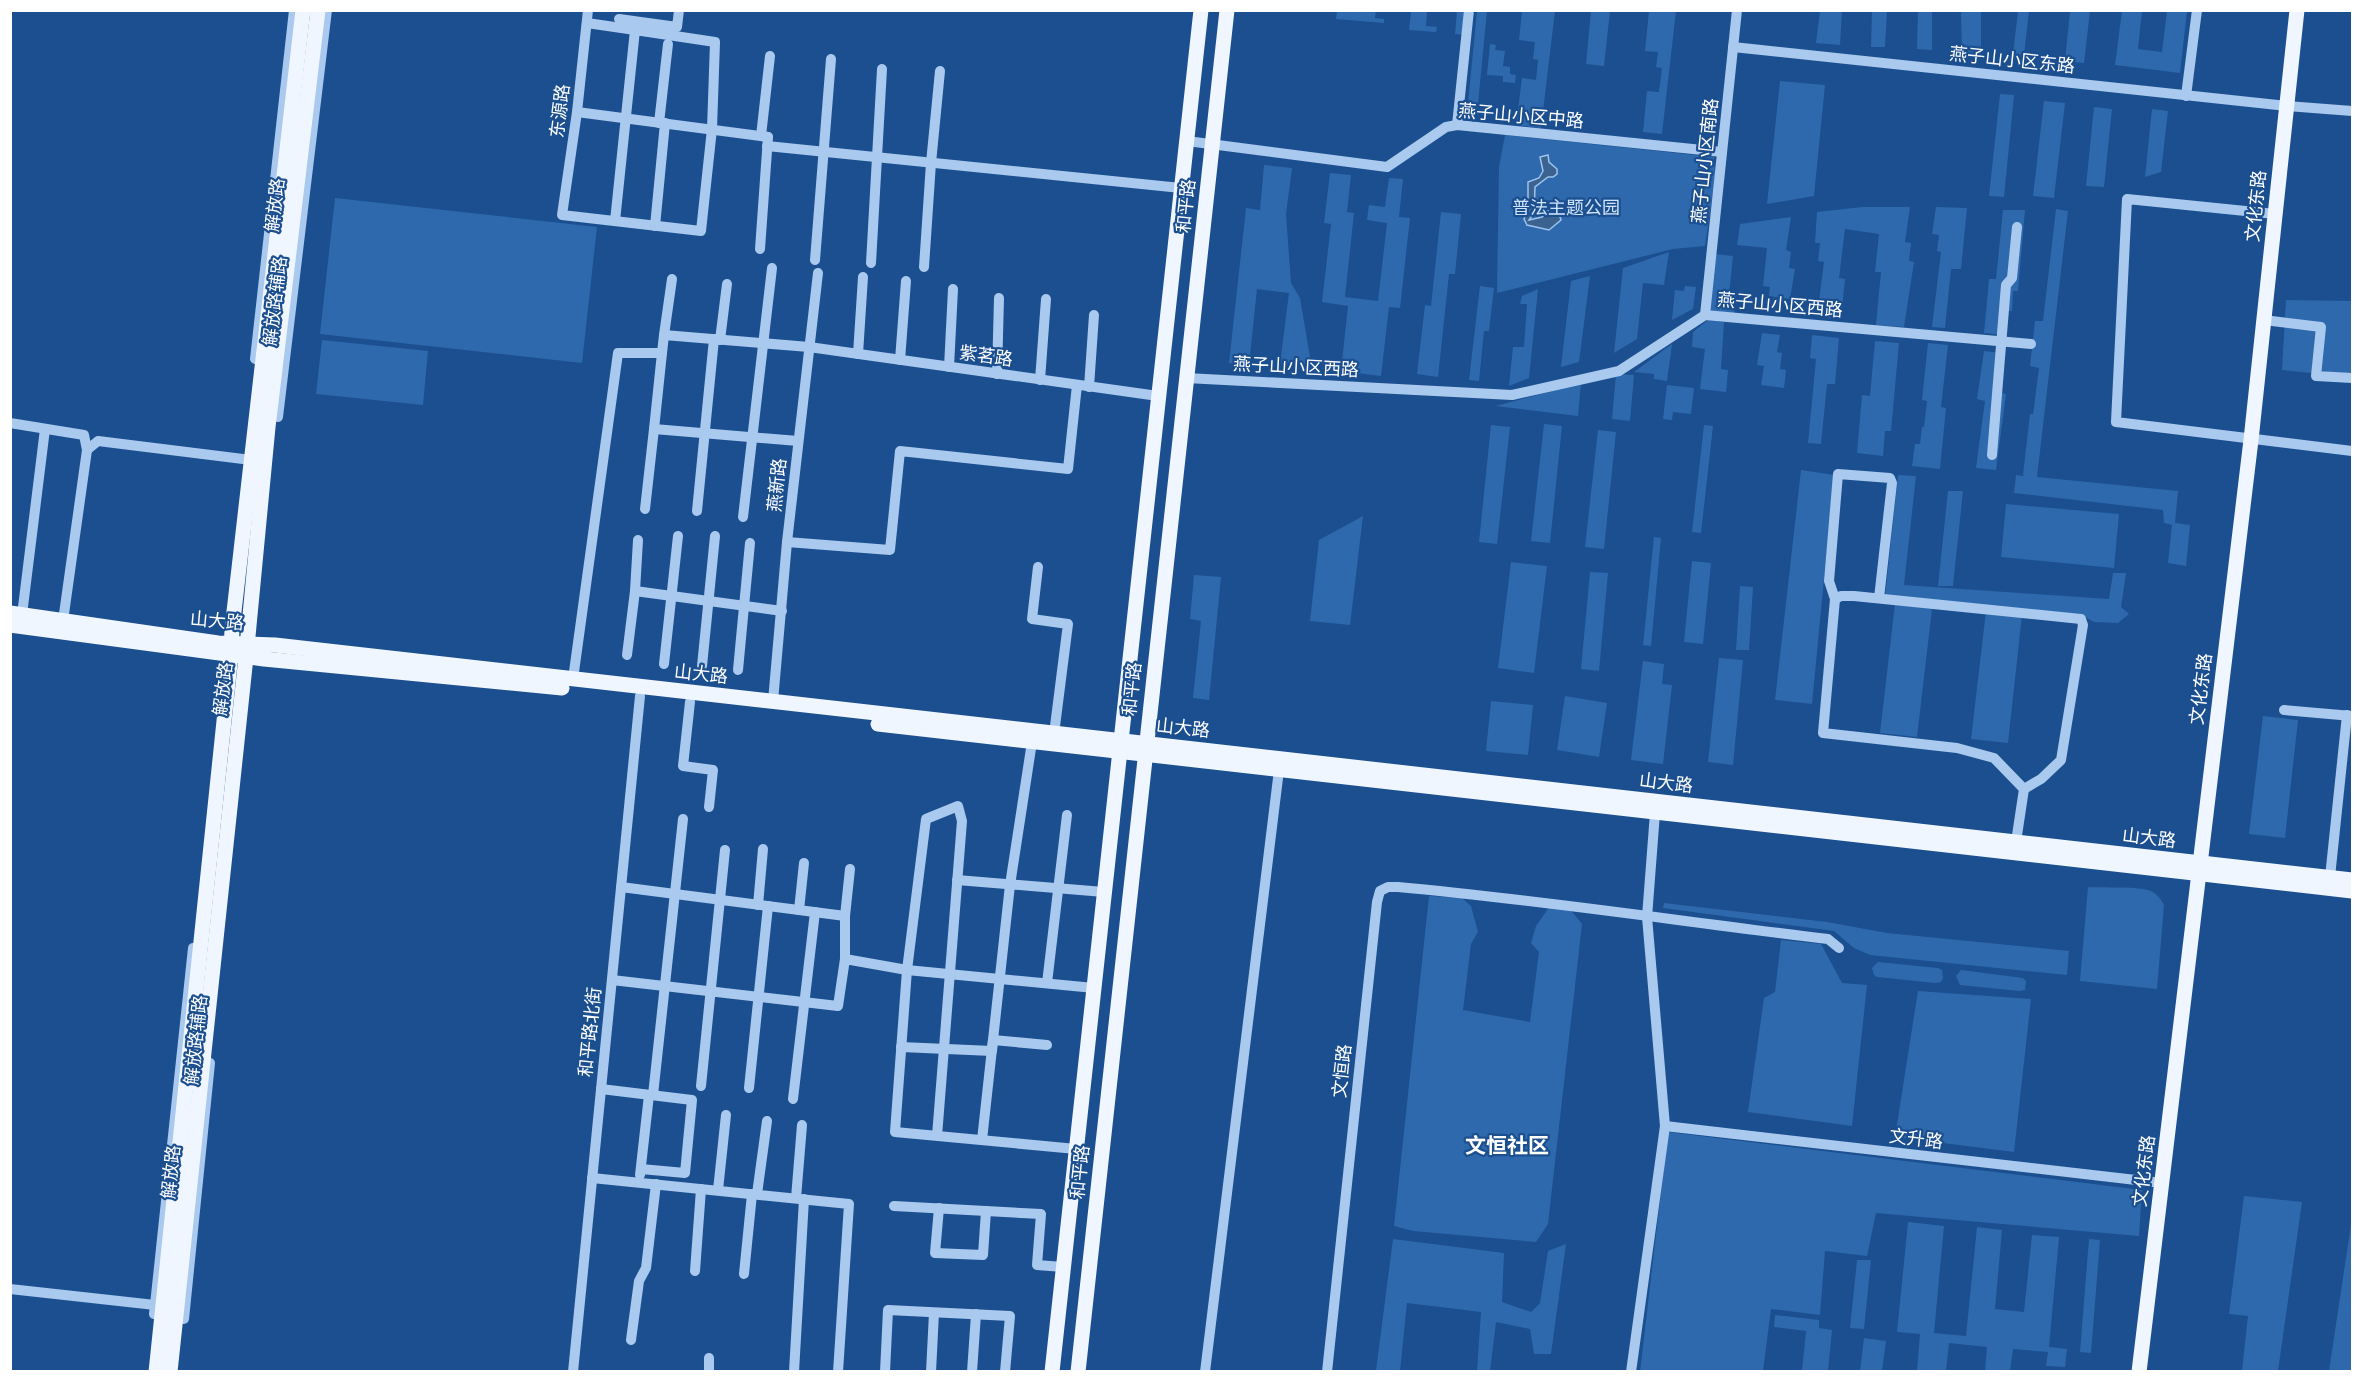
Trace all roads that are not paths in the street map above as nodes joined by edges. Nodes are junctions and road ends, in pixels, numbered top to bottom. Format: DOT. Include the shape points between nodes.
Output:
graph roads {
  1 [pos="294,10"];
  2 [pos="303,10"];
  3 [pos="318,10"];
  4 [pos="327,10"];
  5 [pos="588,10"];
  6 [pos="679,10"];
  7 [pos="1201,10"];
  8 [pos="1227,10"];
  9 [pos="1469,10"];
  10 [pos="1737,10"];
  11 [pos="2197,10"];
  12 [pos="2297,10"];
  13 [pos="619,19"];
  14 [pos="586,23"];
  15 [pos="635,30"];
  16 [pos="668,44"];
  17 [pos="1733,47"];
  18 [pos="770,56"];
  19 [pos="831,59"];
  20 [pos="882,69"];
  21 [pos="940,71"];
  22 [pos="2186,96"];
  23 [pos="2287,106"];
  24 [pos="2352,111"];
  25 [pos="577,112"];
  26 [pos="625,118"];
  27 [pos="662,123"];
  28 [pos="1457,125"];
  29 [pos="712,129"];
  30 [pos="761,136"];
  31 [pos="1186,141"];
  32 [pos="1212,143"];
  33 [pos="767,146"];
  34 [pos="824,152"];
  35 [pos="1722,152"];
  36 [pos="877,157"];
  37 [pos="931,163"];
  38 [pos="1181,188"];
  39 [pos="2275,214"];
  40 [pos="615,221"];
  41 [pos="655,226"];
  42 [pos="2016,227"];
  43 [pos="760,249"];
  44 [pos="815,260"];
  45 [pos="871,263"];
  46 [pos="924,267"];
  47 [pos="772,268"];
  48 [pos="818,273"];
  49 [pos="863,277"];
  50 [pos="672,279"];
  51 [pos="906,281"];
  52 [pos="727,284"];
  53 [pos="953,289"];
  54 [pos="999,298"];
  55 [pos="1046,299"];
  56 [pos="1094,315"];
  57 [pos="1705,315"];
  58 [pos="2264,320"];
  59 [pos="664,335"];
  60 [pos="717,339"];
  61 [pos="2001,341"];
  62 [pos="763,343"];
  63 [pos="2031,344"];
  64 [pos="809,347"];
  65 [pos="662,353"];
  66 [pos="858,354"];
  67 [pos="900,360"];
  68 [pos="950,367"];
  69 [pos="997,374"];
  70 [pos="1186,378"];
  71 [pos="2352,378"];
  72 [pos="1040,380"];
  73 [pos="1077,385"];
  74 [pos="1089,387"];
  75 [pos="1158,396"];
  76 [pos="263,420"];
  77 [pos="10,423"];
  78 [pos="45,429"];
  79 [pos="654,429"];
  80 [pos="705,433"];
  81 [pos="753,437"];
  82 [pos="2251,440"];
  83 [pos="798,441"];
  84 [pos="87,450"];
  85 [pos="2352,451"];
  86 [pos="1992,454"];
  87 [pos="251,460"];
  88 [pos="645,509"];
  89 [pos="697,511"];
  90 [pos="743,517"];
  91 [pos="678,536"];
  92 [pos="715,536"];
  93 [pos="638,540"];
  94 [pos="787,542"];
  95 [pos="750,543"];
  96 [pos="1038,567"];
  97 [pos="635,591"];
  98 [pos="673,596"];
  99 [pos="1879,598"];
  100 [pos="1835,599"];
  101 [pos="708,601"];
  102 [pos="744,606"];
  103 [pos="782,610"];
  104 [pos="16,614"];
  105 [pos="63,621"];
  106 [pos="10,625"];
  107 [pos="239,649"];
  108 [pos="627,655"];
  109 [pos="664,664"];
  110 [pos="702,666"];
  111 [pos="738,670"];
  112 [pos="573,679"];
  113 [pos="640,696"];
  114 [pos="773,701"];
  115 [pos="690,702"];
  116 [pos="2284,710"];
  117 [pos="2350,716"];
  118 [pos="1054,734"];
  119 [pos="1032,742"];
  120 [pos="1120,747"];
  121 [pos="1146,749"];
  122 [pos="227,760"];
  123 [pos="1279,770"];
  124 [pos="2024,789"];
  125 [pos="209,796"];
  126 [pos="709,807"];
  127 [pos="1655,813"];
  128 [pos="1067,815"];
  129 [pos="683,819"];
  130 [pos="2016,842"];
  131 [pos="763,849"];
  132 [pos="725,850"];
  133 [pos="804,863"];
  134 [pos="2199,868"];
  135 [pos="850,869"];
  136 [pos="2330,878"];
  137 [pos="957,880"];
  138 [pos="2352,880"];
  139 [pos="1010,885"];
  140 [pos="621,887"];
  141 [pos="1058,889"];
  142 [pos="2352,891"];
  143 [pos="1104,892"];
  144 [pos="675,894"];
  145 [pos="720,900"];
  146 [pos="763,906"];
  147 [pos="799,910"];
  148 [pos="815,912"];
  149 [pos="845,916"];
  150 [pos="1647,917"];
  151 [pos="1839,948"];
  152 [pos="845,959"];
  153 [pos="907,970"];
  154 [pos="949,974"];
  155 [pos="1000,979"];
  156 [pos="612,980"];
  157 [pos="1047,983"];
  158 [pos="666,986"];
  159 [pos="1094,988"];
  160 [pos="712,992"];
  161 [pos="758,998"];
  162 [pos="803,1003"];
  163 [pos="1047,1045"];
  164 [pos="992,1046"];
  165 [pos="901,1047"];
  166 [pos="944,1050"];
  167 [pos="701,1086"];
  168 [pos="749,1088"];
  169 [pos="601,1089"];
  170 [pos="651,1095"];
  171 [pos="793,1099"];
  172 [pos="726,1116"];
  173 [pos="767,1121"];
  174 [pos="802,1125"];
  175 [pos="1665,1126"];
  176 [pos="937,1136"];
  177 [pos="981,1140"];
  178 [pos="1076,1149"];
  179 [pos="641,1169"];
  180 [pos="592,1178"];
  181 [pos="640,1182"];
  182 [pos="2162,1183"];
  183 [pos="656,1184"];
  184 [pos="701,1189"];
  185 [pos="718,1190"];
  186 [pos="755,1194"];
  187 [pos="800,1199"];
  188 [pos="894,1206"];
  189 [pos="939,1208"];
  190 [pos="986,1211"];
  191 [pos="1063,1267"];
  192 [pos="695,1271"];
  193 [pos="744,1274"];
  194 [pos="10,1289"];
  195 [pos="155,1309"];
  196 [pos="934,1312"];
  197 [pos="976,1314"];
  198 [pos="184,1319"];
  199 [pos="167,1331"];
  200 [pos="631,1340"];
  201 [pos="709,1358"];
  202 [pos="156,1371"];
  203 [pos="170,1371"];
  204 [pos="573,1371"];
  205 [pos="709,1371"];
  206 [pos="794,1371"];
  207 [pos="838,1371"];
  208 [pos="885,1371"];
  209 [pos="931,1371"];
  210 [pos="972,1371"];
  211 [pos="1005,1371"];
  212 [pos="1052,1371"];
  213 [pos="1078,1371"];
  214 [pos="1205,1371"];
  215 [pos="1327,1371"];
  216 [pos="1631,1371"];
  217 [pos="2139,1371"];
  1 -- 76 [label="street, 解放路辅路"];
  2 -- 76 [label="main road, 解放路"];
  3 -- 76 [label="main road, 解放路"];
  4 -- 76 [label="street, 解放路辅路"];
  5 -- 14 [label="street, 东源路"];
  6 -- 13 [label="street" via="677,27"];
  7 -- 31 [label="main road, 和平路"];
  8 -- 32 [label="main road, 和平路"];
  9 -- 28 [label="street"];
  10 -- 17 [label="street, 燕子山小区南路"];
  11 -- 22 [label="street"];
  12 -- 23 [label="main road, 文化东路"];
  13 -- 14 [label="street"];
  13 -- 15 [label="street"];
  14 -- 25 [label="street, 东源路"];
  15 -- 26 [label="street"];
  15 -- 29 [label="street" via="715,42"];
  16 -- 27 [label="street"];
  17 -- 22 [label="street, 燕子山小区东路"];
  17 -- 35 [label="street, 燕子山小区南路"];
  18 -- 30 [label="street"];
  19 -- 34 [label="street"];
  20 -- 36 [label="street"];
  21 -- 37 [label="street"];
  22 -- 23 [label="street, 燕子山小区东路"];
  23 -- 24 [label="street, 燕子山小区东路"];
  23 -- 39 [label="main road, 文化东路"];
  25 -- 26 [label="street"];
  25 -- 40 [label="street, 东源路" via="562,214"];
  26 -- 27 [label="street"];
  26 -- 40 [label="street"];
  27 -- 29 [label="street"];
  27 -- 41 [label="street"];
  28 -- 32 [label="street, 燕子山小区中路" via="1446,127 1387,167"];
  28 -- 35 [label="street, 燕子山小区中路"];
  29 -- 30 [label="street"];
  29 -- 41 [label="street" via="701,231"];
  30 -- 33 [label="street" via="768,137"];
  31 -- 32 [label="street, 燕子山小区中路"];
  31 -- 38 [label="main road, 和平路"];
  32 -- 70 [label="main road, 和平路"];
  33 -- 34 [label="street"];
  33 -- 43 [label="street"];
  34 -- 36 [label="street"];
  34 -- 44 [label="street"];
  35 -- 57 [label="street, 燕子山小区南路"];
  36 -- 37 [label="street"];
  36 -- 45 [label="street"];
  37 -- 38 [label="street"];
  37 -- 46 [label="street"];
  38 -- 75 [label="main road, 和平路"];
  39 -- 58 [label="main road, 文化东路"];
  39 -- 82 [label="street" via="2127,199 2116,422"];
  40 -- 41 [label="street"];
  42 -- 61 [label="street"];
  47 -- 62 [label="street"];
  48 -- 64 [label="street, 燕新路"];
  49 -- 66 [label="street"];
  50 -- 59 [label="street"];
  51 -- 67 [label="street"];
  52 -- 60 [label="street"];
  53 -- 68 [label="street"];
  54 -- 69 [label="street"];
  55 -- 72 [label="street"];
  56 -- 74 [label="street"];
  57 -- 61 [label="street, 燕子山小区西路"];
  57 -- 70 [label="street, 燕子山小区西路" via="1619,371 1512,395"];
  58 -- 71 [label="street" via="2321,327 2316,376"];
  58 -- 82 [label="main road, 文化东路"];
  59 -- 60 [label="street, 紫茗路"];
  59 -- 65 [label="street"];
  60 -- 62 [label="street, 紫茗路"];
  60 -- 80 [label="street"];
  61 -- 63 [label="street, 燕子山小区西路"];
  61 -- 86 [label="street"];
  62 -- 64 [label="street, 紫茗路"];
  62 -- 81 [label="street"];
  64 -- 66 [label="street, 紫茗路"];
  64 -- 83 [label="street, 燕新路"];
  65 -- 79 [label="street"];
  65 -- 112 [label="street" via="618,353"];
  66 -- 67 [label="street, 紫茗路"];
  67 -- 68 [label="street, 紫茗路"];
  68 -- 69 [label="street, 紫茗路"];
  69 -- 72 [label="street, 紫茗路"];
  70 -- 121 [label="main road, 和平路"];
  72 -- 73 [label="street, 紫茗路"];
  73 -- 74 [label="street, 紫茗路"];
  73 -- 94 [label="street" via="1068,469 900,451 890,550"];
  74 -- 75 [label="street, 紫茗路"];
  75 -- 120 [label="main road, 和平路"];
  76 -- 87 [label="main road, 解放路"];
  76 -- 107 [label="main road, 解放路"];
  77 -- 78 [label="street"];
  78 -- 84 [label="street" via="84,435"];
  78 -- 104 [label="street"];
  79 -- 80 [label="street"];
  79 -- 88 [label="street"];
  80 -- 81 [label="street"];
  80 -- 89 [label="street"];
  81 -- 83 [label="street"];
  81 -- 90 [label="street"];
  82 -- 85 [label="street"];
  82 -- 134 [label="main road, 文化东路"];
  83 -- 94 [label="street, 燕新路"];
  84 -- 87 [label="street" via="98,441"];
  84 -- 105 [label="street"];
  87 -- 107 [label="main road, 解放路"];
  91 -- 98 [label="street"];
  92 -- 101 [label="street"];
  93 -- 97 [label="street"];
  94 -- 103 [label="street, 燕新路"];
  95 -- 102 [label="street"];
  96 -- 118 [label="street" via="1032,619 1068,624"];
  97 -- 98 [label="street"];
  97 -- 108 [label="street"];
  98 -- 101 [label="street"];
  98 -- 109 [label="street"];
  99 -- 100 [label="street"];
  99 -- 100 [label="street" via="1892,483 1890,478 1838,474 1829,581"];
  99 -- 124 [label="street" via="2081,619 2061,760"];
  100 -- 124 [label="street" via="1823,734 1957,748 1994,758"];
  101 -- 102 [label="street"];
  101 -- 110 [label="street"];
  102 -- 103 [label="street"];
  102 -- 111 [label="street"];
  103 -- 114 [label="street, 燕新路"];
  104 -- 105 [label="main road, 山大路"];
  105 -- 107 [label="main road, 山大路"];
  106 -- 107 [label="main road, 山大路" via="217,654"];
  107 -- 112 [label="main road, 山大路"];
  107 -- 113 [label="main road, 山大路"];
  107 -- 122 [label="main road, 解放路"];
  112 -- 114 [label="main road, 山大路"];
  113 -- 115 [label="main road, 山大路"];
  113 -- 140 [label="street, 和平路北街"];
  114 -- 118 [label="main road, 山大路"];
  115 -- 119 [label="main road, 山大路"];
  115 -- 126 [label="street" via="682,766 712,770"];
  116 -- 117 [label="street"];
  117 -- 136 [label="street"];
  118 -- 120 [label="main road, 山大路"];
  119 -- 120 [label="main road, 山大路"];
  119 -- 139 [label="street"];
  120 -- 121 [label="main road, 山大路"];
  120 -- 143 [label="main road, 和平路"];
  121 -- 123 [label="main road, 山大路"];
  121 -- 130 [label="main road, 山大路"];
  121 -- 213 [label="main road, 和平路"];
  122 -- 198 [label="street, 解放路辅路"];
  122 -- 199 [label="main road, 解放路"];
  123 -- 127 [label="main road, 山大路"];
  123 -- 214 [label="street"];
  124 -- 130 [label="street"];
  125 -- 195 [label="street, 解放路辅路"];
  127 -- 134 [label="main road, 山大路"];
  127 -- 150 [label="street"];
  128 -- 141 [label="street"];
  129 -- 144 [label="street"];
  130 -- 134 [label="main road, 山大路"];
  131 -- 146 [label="street"];
  132 -- 145 [label="street"];
  133 -- 147 [label="street"];
  134 -- 136 [label="main road, 山大路"];
  134 -- 142 [label="main road, 山大路"];
  134 -- 182 [label="main road, 文化东路"];
  135 -- 149 [label="street"];
  136 -- 138 [label="main road, 山大路"];
  137 -- 139 [label="street"];
  137 -- 153 [label="street" via="962,821 958,806 926,819"];
  137 -- 154 [label="street"];
  139 -- 141 [label="street"];
  139 -- 155 [label="street"];
  140 -- 144 [label="street"];
  140 -- 156 [label="street, 和平路北街"];
  141 -- 143 [label="street"];
  141 -- 157 [label="street"];
  143 -- 159 [label="main road, 和平路"];
  144 -- 145 [label="street"];
  144 -- 158 [label="street"];
  145 -- 146 [label="street"];
  145 -- 160 [label="street"];
  146 -- 147 [label="street"];
  146 -- 161 [label="street"];
  147 -- 148 [label="street"];
  148 -- 149 [label="street"];
  148 -- 162 [label="street"];
  149 -- 152 [label="street"];
  150 -- 151 [label="street" via="1828,939"];
  150 -- 175 [label="street"];
  150 -- 215 [label="street, 文恒路" via="1495,896 1388,886 1380,891"];
  152 -- 153 [label="street"];
  152 -- 162 [label="street" via="838,1006"];
  153 -- 154 [label="street"];
  153 -- 165 [label="street"];
  154 -- 155 [label="street"];
  154 -- 166 [label="street"];
  155 -- 157 [label="street"];
  155 -- 164 [label="street"];
  156 -- 158 [label="street"];
  156 -- 169 [label="street, 和平路北街"];
  157 -- 159 [label="street"];
  158 -- 160 [label="street"];
  158 -- 170 [label="street"];
  159 -- 178 [label="main road, 和平路"];
  160 -- 161 [label="street"];
  160 -- 167 [label="street"];
  161 -- 162 [label="street"];
  161 -- 168 [label="street"];
  162 -- 171 [label="street"];
  163 -- 164 [label="street"];
  164 -- 166 [label="street"];
  164 -- 177 [label="street"];
  165 -- 166 [label="street"];
  165 -- 176 [label="street" via="895,1132"];
  166 -- 176 [label="street"];
  169 -- 170 [label="street"];
  169 -- 180 [label="street, 和平路北街"];
  170 -- 179 [label="street"];
  170 -- 179 [label="street" via="692,1100 685,1173"];
  172 -- 185 [label="street"];
  173 -- 186 [label="street"];
  174 -- 187 [label="street"];
  175 -- 182 [label="street, 文升路"];
  175 -- 216 [label="street"];
  176 -- 177 [label="street"];
  177 -- 178 [label="street"];
  178 -- 191 [label="main road, 和平路"];
  179 -- 181 [label="street"];
  180 -- 181 [label="street"];
  180 -- 204 [label="street, 和平路北街"];
  181 -- 183 [label="street"];
  182 -- 217 [label="main road, 文化东路"];
  183 -- 184 [label="street"];
  183 -- 200 [label="street" via="646,1268 639,1281"];
  184 -- 185 [label="street"];
  184 -- 192 [label="street"];
  185 -- 186 [label="street"];
  186 -- 187 [label="street"];
  186 -- 193 [label="street"];
  187 -- 206 [label="street"];
  187 -- 207 [label="street" via="849,1204"];
  188 -- 189 [label="street"];
  189 -- 190 [label="street"];
  189 -- 190 [label="street" via="935,1253 983,1255"];
  190 -- 191 [label="street" via="1041,1214 1037,1265"];
  191 -- 212 [label="main road, 和平路"];
  194 -- 195 [label="street"];
  195 -- 199 [label="main road"];
  196 -- 197 [label="street"];
  196 -- 208 [label="street" via="888,1310"];
  196 -- 209 [label="street"];
  197 -- 210 [label="street"];
  197 -- 211 [label="street" via="1010,1316"];
  198 -- 199 [label="main road"];
  199 -- 202 [label="main road, 解放路"];
  199 -- 203 [label="main road, 解放路"];
  201 -- 205 [label="street"];
}
